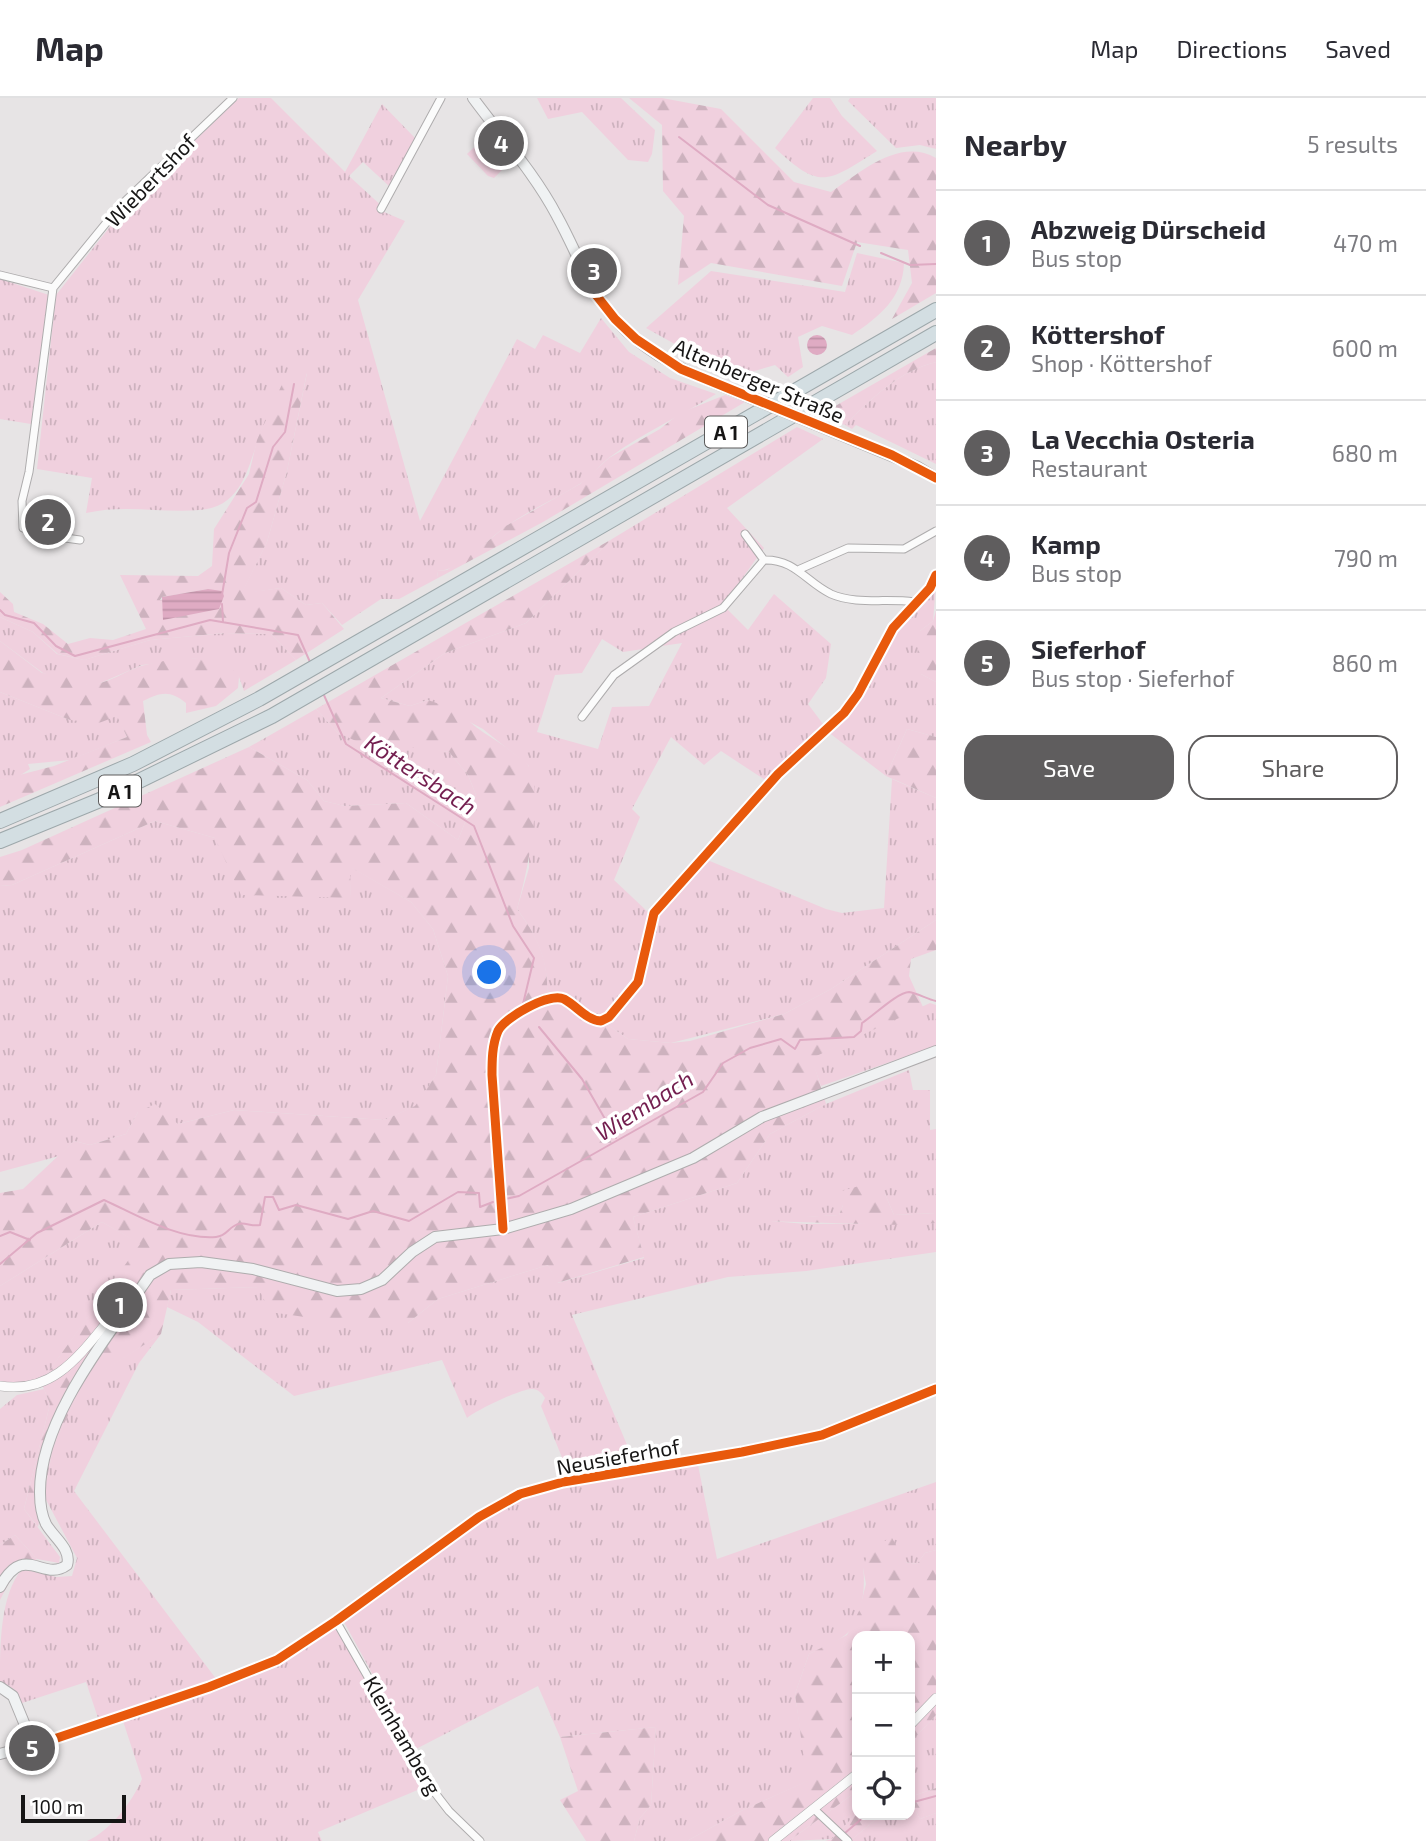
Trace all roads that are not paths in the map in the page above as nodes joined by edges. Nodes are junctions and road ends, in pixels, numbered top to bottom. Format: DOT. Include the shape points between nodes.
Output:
graph roads {
  1 [pos="233,98"];
  2 [pos="441,98"];
  3 [pos="473,98"];
  4 [pos="381,209"];
  5 [pos="0,275"];
  6 [pos="53,288"];
  7 [pos="936,310"];
  8 [pos="936,333"];
  9 [pos="936,478"];
  10 [pos="936,531"];
  11 [pos="745,534"];
  12 [pos="80,540"];
  13 [pos="764,560"];
  14 [pos="800,569"];
  15 [pos="936,575"];
  16 [pos="914,603"];
  17 [pos="582,717"];
  18 [pos="0,821"];
  19 [pos="0,842"];
  20 [pos="936,1051"];
  21 [pos="503,1230"];
  22 [pos="127,1310"];
  23 [pos="0,1386"];
  24 [pos="936,1389"];
  25 [pos="0,1587"];
  26 [pos="337,1621"];
  27 [pos="0,1687"];
  28 [pos="936,1698"];
  29 [pos="915,1719"];
  30 [pos="27,1743"];
  31 [pos="0,1754"];
  32 [pos="852,1778"];
  33 [pos="814,1809"];
  34 [pos="480,1841"];
  35 [pos="773,1841"];
  36 [pos="848,1841"];
  1 -- 6 [label="street, Wiebertshof" via="120,206"];
  2 -- 4 [label="street"];
  3 -- 9 [label="main road, Altenberger Straße, bridge" via="550,204 589,286 636,339 681,369"];
  5 -- 6 [label="street"];
  6 -- 12 [label="street" via="22,501 23,528"];
  7 -- 18 [label="highway, A 1" via="228,717"];
  8 -- 19 [label="highway, A 1" via="238,735"];
  10 -- 14 [label="street" via="908,548 841,549"];
  11 -- 13 [label="street"];
  13 -- 14 [label="street"];
  13 -- 17 [label="street" via="723,608 674,632 614,675"];
  14 -- 16 [label="street" via="819,587 839,597"];
  15 -- 16 [label="street"];
  16 -- 21 [label="street" via="893,628 844,713 778,774 654,913 638,982 609,1017 592,1020 554,997 521,1011 498,1030 492,1075"];
  20 -- 21 [label="main road" via="762,1117 694,1158 633,1185"];
  21 -- 22 [label="main road" via="435,1237 382,1280 348,1291 227,1265 169,1264 150,1275"];
  22 -- 23 [label="street" via="118,1309 85,1349 46,1382 23,1389"];
  22 -- 25 [label="main road" via="72,1386 44,1466 42,1513 66,1551 68,1563 58,1569 20,1565"];
  24 -- 26 [label="street, Neusieferhof" via="841,1429 798,1441 563,1482 520,1494 479,1517"];
  26 -- 30 [label="street, Neusieferhof" via="262,1667 42,1743"];
  26 -- 34 [label="street, Kleinhamberg" via="432,1789"];
  27 -- 30 [label="main road" via="17,1703"];
  28 -- 29 [label="street"];
  30 -- 31 [label="main road"];
  32 -- 33 [label="street"];
  33 -- 35 [label="street"];
  33 -- 36 [label="street"];
}
